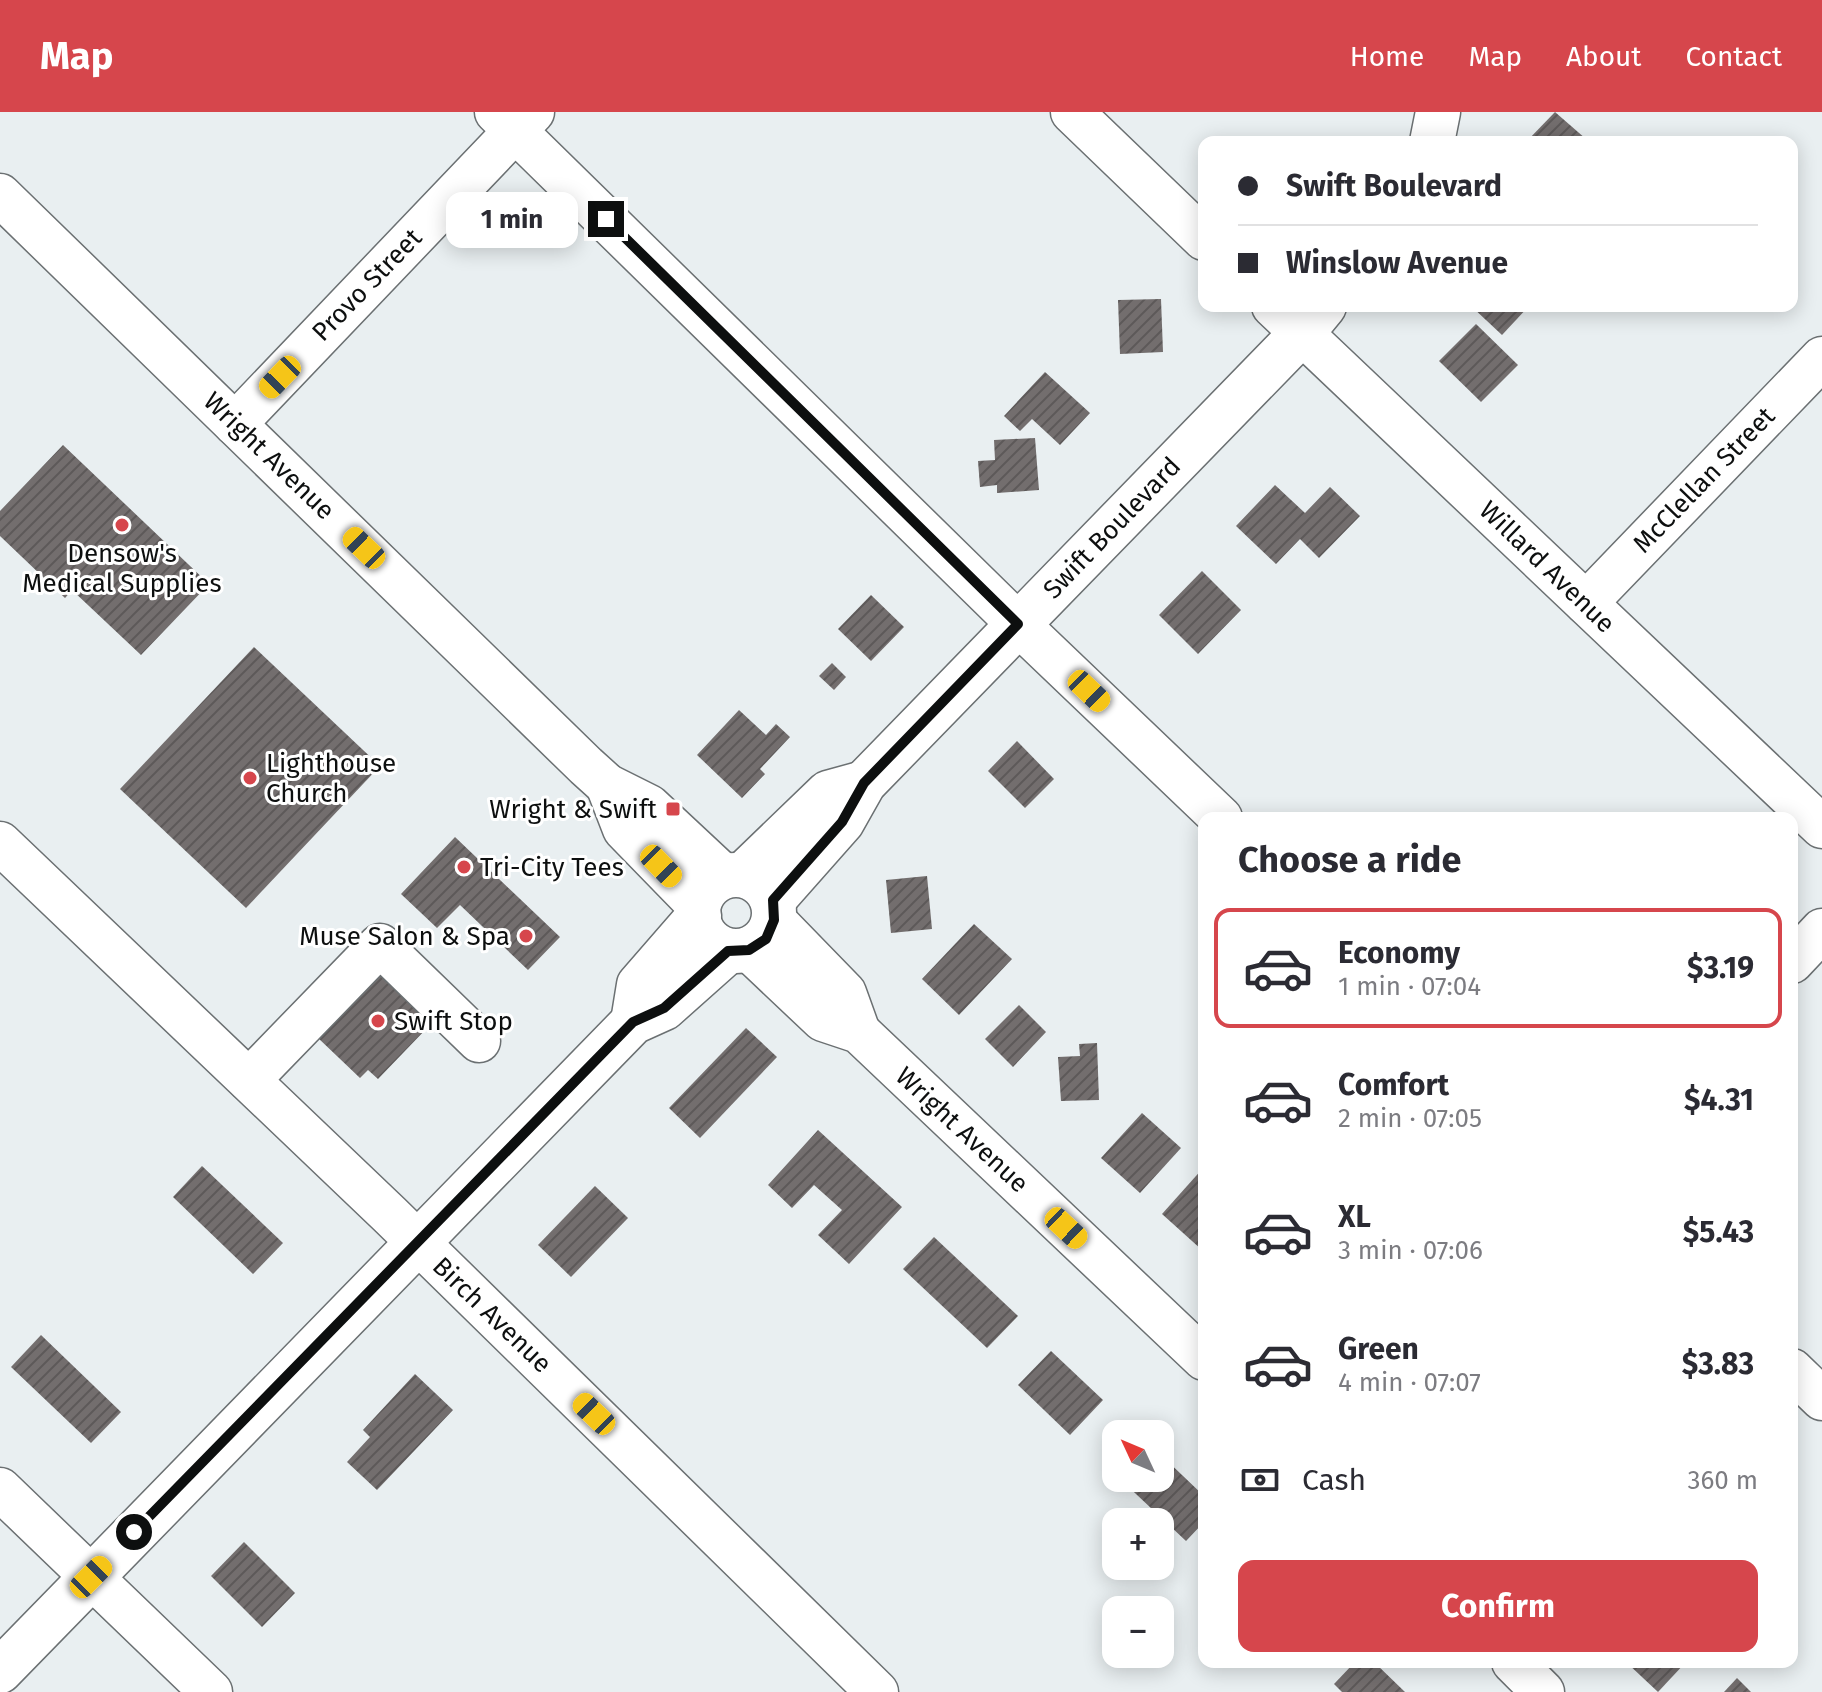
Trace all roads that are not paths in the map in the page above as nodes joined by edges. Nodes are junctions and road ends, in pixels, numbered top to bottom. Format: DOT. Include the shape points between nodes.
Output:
graph roads {
  1 [pos="1072,112"];
  2 [pos="1438,112"];
  3 [pos="515,118"];
  4 [pos="1433,136"];
  5 [pos="0,195"];
  6 [pos="1198,233"];
  7 [pos="1300,315"];
  8 [pos="1822,358"];
  9 [pos="235,424"];
  10 [pos="1586,603"];
  11 [pos="1018,624"];
  12 [pos="1215,812"];
  13 [pos="1822,827"];
  14 [pos="0,843"];
  15 [pos="736,912"];
  16 [pos="1822,930"];
  17 [pos="1798,956"];
  18 [pos="479,1041"];
  19 [pos="249,1080"];
  20 [pos="419,1244"];
  21 [pos="1198,1353"];
  22 [pos="1798,1376"];
  23 [pos="1822,1399"];
  24 [pos="0,1489"];
  25 [pos="91,1577"];
  26 [pos="1519,1668"];
  27 [pos="0,1671"];
  28 [pos="211,1692"];
  29 [pos="877,1692"];
  30 [pos="1543,1692"];
  1 -- 6 [label="street"];
  2 -- 4 [label="main road"];
  3 -- 9 [label="street, Provo Street"];
  3 -- 11 [label="street"];
  5 -- 9 [label="street, Wright Avenue"];
  7 -- 10 [label="street, Willard Avenue"];
  7 -- 11 [label="main road, Swift Boulevard"];
  8 -- 10 [label="street, McClellan Street"];
  9 -- 15 [label="street, Wright Avenue" via="607,785 624,829"];
  10 -- 13 [label="street, Willard Avenue"];
  11 -- 12 [label="street"];
  11 -- 15 [label="main road, Swift Boulevard" via="864,783 828,793"];
  14 -- 19 [label="street, Birch Avenue"];
  15 -- 20 [label="main road, Swift Boulevard" via="664,1008 633,1022"];
  15 -- 21 [label="street, Wright Avenue" via="823,1020 859,1032"];
  16 -- 17 [label="street"];
  18 -- 19 [label="street" via="380,945"];
  19 -- 20 [label="street, Birch Avenue"];
  20 -- 25 [label="main road, Swift Boulevard"];
  20 -- 29 [label="street, Birch Avenue"];
  22 -- 23 [label="street"];
  24 -- 25 [label="street"];
  25 -- 27 [label="main road, Swift Boulevard"];
  25 -- 28 [label="street"];
  26 -- 30 [label="street"];
}
